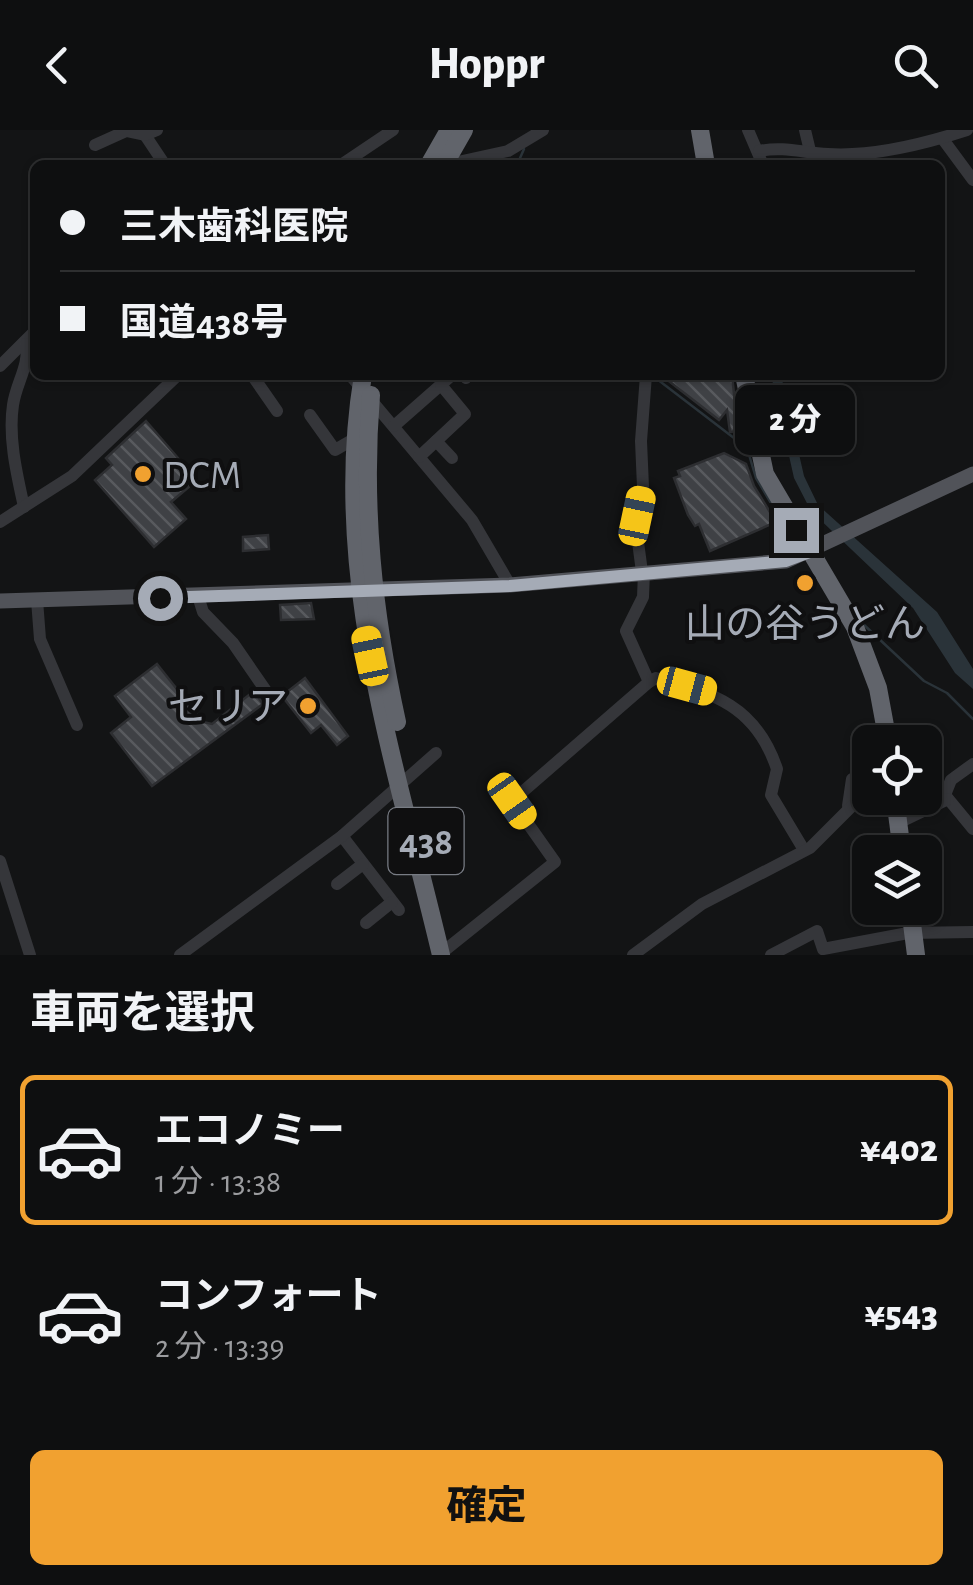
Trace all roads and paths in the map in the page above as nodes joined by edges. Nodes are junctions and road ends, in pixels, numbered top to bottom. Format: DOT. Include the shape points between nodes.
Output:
graph roads {
  1 [pos="393,130"];
  2 [pos="449,130"];
  3 [pos="464,130"];
  4 [pos="544,130"];
  5 [pos="700,130"];
  6 [pos="748,130"];
  7 [pos="805,130"];
  8 [pos="151,132"];
  9 [pos="954,133"];
  10 [pos="94,145"];
  11 [pos="810,150"];
  12 [pos="761,156"];
  13 [pos="163,160"];
  14 [pos="348,160"];
  15 [pos="432,160"];
  16 [pos="447,160"];
  17 [pos="467,160"];
  18 [pos="705,160"];
  19 [pos="973,180"];
  20 [pos="30,338"];
  21 [pos="26,344"];
  22 [pos="0,366"];
  23 [pos="173,380"];
  24 [pos="255,380"];
  25 [pos="452,380"];
  26 [pos="646,380"];
  27 [pos="745,380"];
  28 [pos="363,383"];
  29 [pos="441,385"];
  30 [pos="14,398"];
  31 [pos="0,404"];
  32 [pos="276,411"];
  33 [pos="310,415"];
  34 [pos="394,426"];
  35 [pos="6,428"];
  36 [pos="354,440"];
  37 [pos="436,441"];
  38 [pos="419,457"];
  39 [pos="452,458"];
  40 [pos="973,474"];
  41 [pos="24,507"];
  42 [pos="0,522"];
  43 [pos="810,552"];
  44 [pos="643,572"];
  45 [pos="510,586"];
  46 [pos="366,591"];
  47 [pos="198,596"];
  48 [pos="37,600"];
  49 [pos="0,602"];
  50 [pos="649,682"];
  51 [pos="273,702"];
  52 [pos="884,725"];
  53 [pos="76,726"];
  54 [pos="436,753"];
  55 [pos="973,764"];
  56 [pos="405,778"];
  57 [pos="852,779"];
  58 [pos="948,800"];
  59 [pos="852,804"];
  60 [pos="848,808"];
  61 [pos="897,815"];
  62 [pos="898,823"];
  63 [pos="973,829"];
  64 [pos="900,835"];
  65 [pos="342,836"];
  66 [pos="804,850"];
  67 [pos="0,861"];
  68 [pos="363,864"];
  69 [pos="337,884"];
  70 [pos="366,923"];
  71 [pos="912,925"];
  72 [pos="973,932"];
  73 [pos="913,933"];
  74 [pos="445,953"];
  75 [pos="30,955"];
  76 [pos="180,955"];
  77 [pos="633,955"];
  78 [pos="771,955"];
  79 [pos="916,955"];
  1 -- 14 [label="street"];
  2 -- 15 [label="highway"];
  3 -- 16 [label="highway"];
  4 -- 17 [label="street" via="508,151"];
  5 -- 18 [label="highway"];
  6 -- 12 [label="street"];
  7 -- 11 [label="street"];
  8 -- 10 [label="street" via="126,131"];
  8 -- 13 [label="street"];
  9 -- 11 [label="street" via="872,152"];
  9 -- 19 [label="street"];
  11 -- 12 [label="street" via="784,146"];
  20 -- 21 [label="street"];
  21 -- 22 [label="street"];
  21 -- 30 [label="street"];
  23 -- 41 [label="street" via="72,476"];
  24 -- 32 [label="street"];
  25 -- 29 [label="street"];
  26 -- 44 [label="street" via="636,527"];
  27 -- 43 [label="highway" via="762,465"];
  28 -- 34 [label="street"];
  28 -- 36 [label="highway, 438"];
  28 -- 46 [label="highway, 438"];
  29 -- 34 [label="street"];
  29 -- 37 [label="street" via="465,414"];
  30 -- 31 [label="street"];
  30 -- 35 [label="street"];
  33 -- 36 [label="street" via="335,450"];
  34 -- 38 [label="street"];
  35 -- 41 [label="street"];
  36 -- 46 [label="highway, 438" via="353,536"];
  37 -- 38 [label="street"];
  37 -- 39 [label="street"];
  38 -- 45 [label="street" via="472,520"];
  40 -- 43 [label="main road"];
  41 -- 42 [label="street"];
  43 -- 44 [label="main road" via="786,561"];
  43 -- 52 [label="highway" via="866,654"];
  44 -- 45 [label="main road"];
  44 -- 50 [label="street" via="643,597 626,631"];
  45 -- 46 [label="main road"];
  46 -- 47 [label="main road"];
  46 -- 56 [label="highway, 438"];
  47 -- 48 [label="main road"];
  47 -- 51 [label="street" via="203,612"];
  48 -- 49 [label="main road"];
  48 -- 53 [label="street" via="40,640"];
  50 -- 66 [label="street" via="656,678 717,694 749,720 777,769 771,795"];
  50 -- 74 [label="street" via="512,801 555,862"];
  54 -- 56 [label="street"];
  55 -- 58 [label="street" via="951,780"];
  56 -- 65 [label="street"];
  56 -- 74 [label="highway, 438"];
  57 -- 60 [label="street"];
  58 -- 62 [label="street"];
  58 -- 63 [label="street"];
  59 -- 60 [label="street"];
  60 -- 66 [label="street"];
  61 -- 62 [label="highway"];
  62 -- 64 [label="highway"];
  65 -- 68 [label="street"];
  65 -- 76 [label="street"];
  66 -- 77 [label="street" via="702,904"];
  67 -- 75 [label="street"];
  68 -- 69 [label="street"];
  68 -- 70 [label="street" via="396,906"];
  71 -- 73 [label="highway"];
  72 -- 73 [label="street"];
  73 -- 78 [label="street" via="824,949 816,931"];
  73 -- 79 [label="highway"];
}
